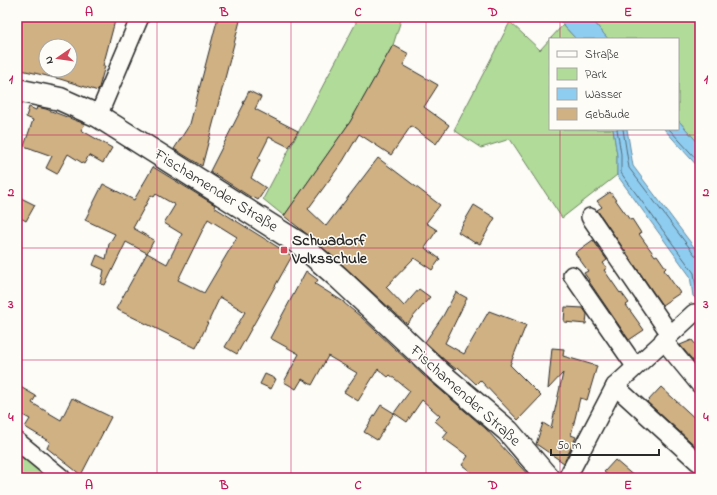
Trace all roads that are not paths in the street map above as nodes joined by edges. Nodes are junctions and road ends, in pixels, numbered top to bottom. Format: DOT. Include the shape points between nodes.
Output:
graph roads {
  1 [pos="140,17"];
  2 [pos="17,90"];
  3 [pos="98,116"];
  4 [pos="590,217"];
  5 [pos="572,275"];
  6 [pos="694,313"];
  7 [pos="666,337"];
  8 [pos="635,366"];
  9 [pos="700,385"];
  10 [pos="615,386"];
  11 [pos="17,441"];
  12 [pos="698,462"];
  13 [pos="62,478"];
  14 [pos="548,478"];
  15 [pos="567,478"];
  1 -- 3 [label="street"];
  2 -- 3 [label="main road, Fischamender Straße" via="60,99"];
  3 -- 14 [label="main road, Fischamender Straße" via="300,244 440,373 508,431"];
  4 -- 7 [label="street"];
  5 -- 8 [label="street"];
  6 -- 7 [label="street"];
  7 -- 8 [label="street"];
  7 -- 9 [label="street"];
  8 -- 10 [label="street"];
  10 -- 12 [label="street"];
  10 -- 15 [label="street"];
  11 -- 13 [label="street"];
}
